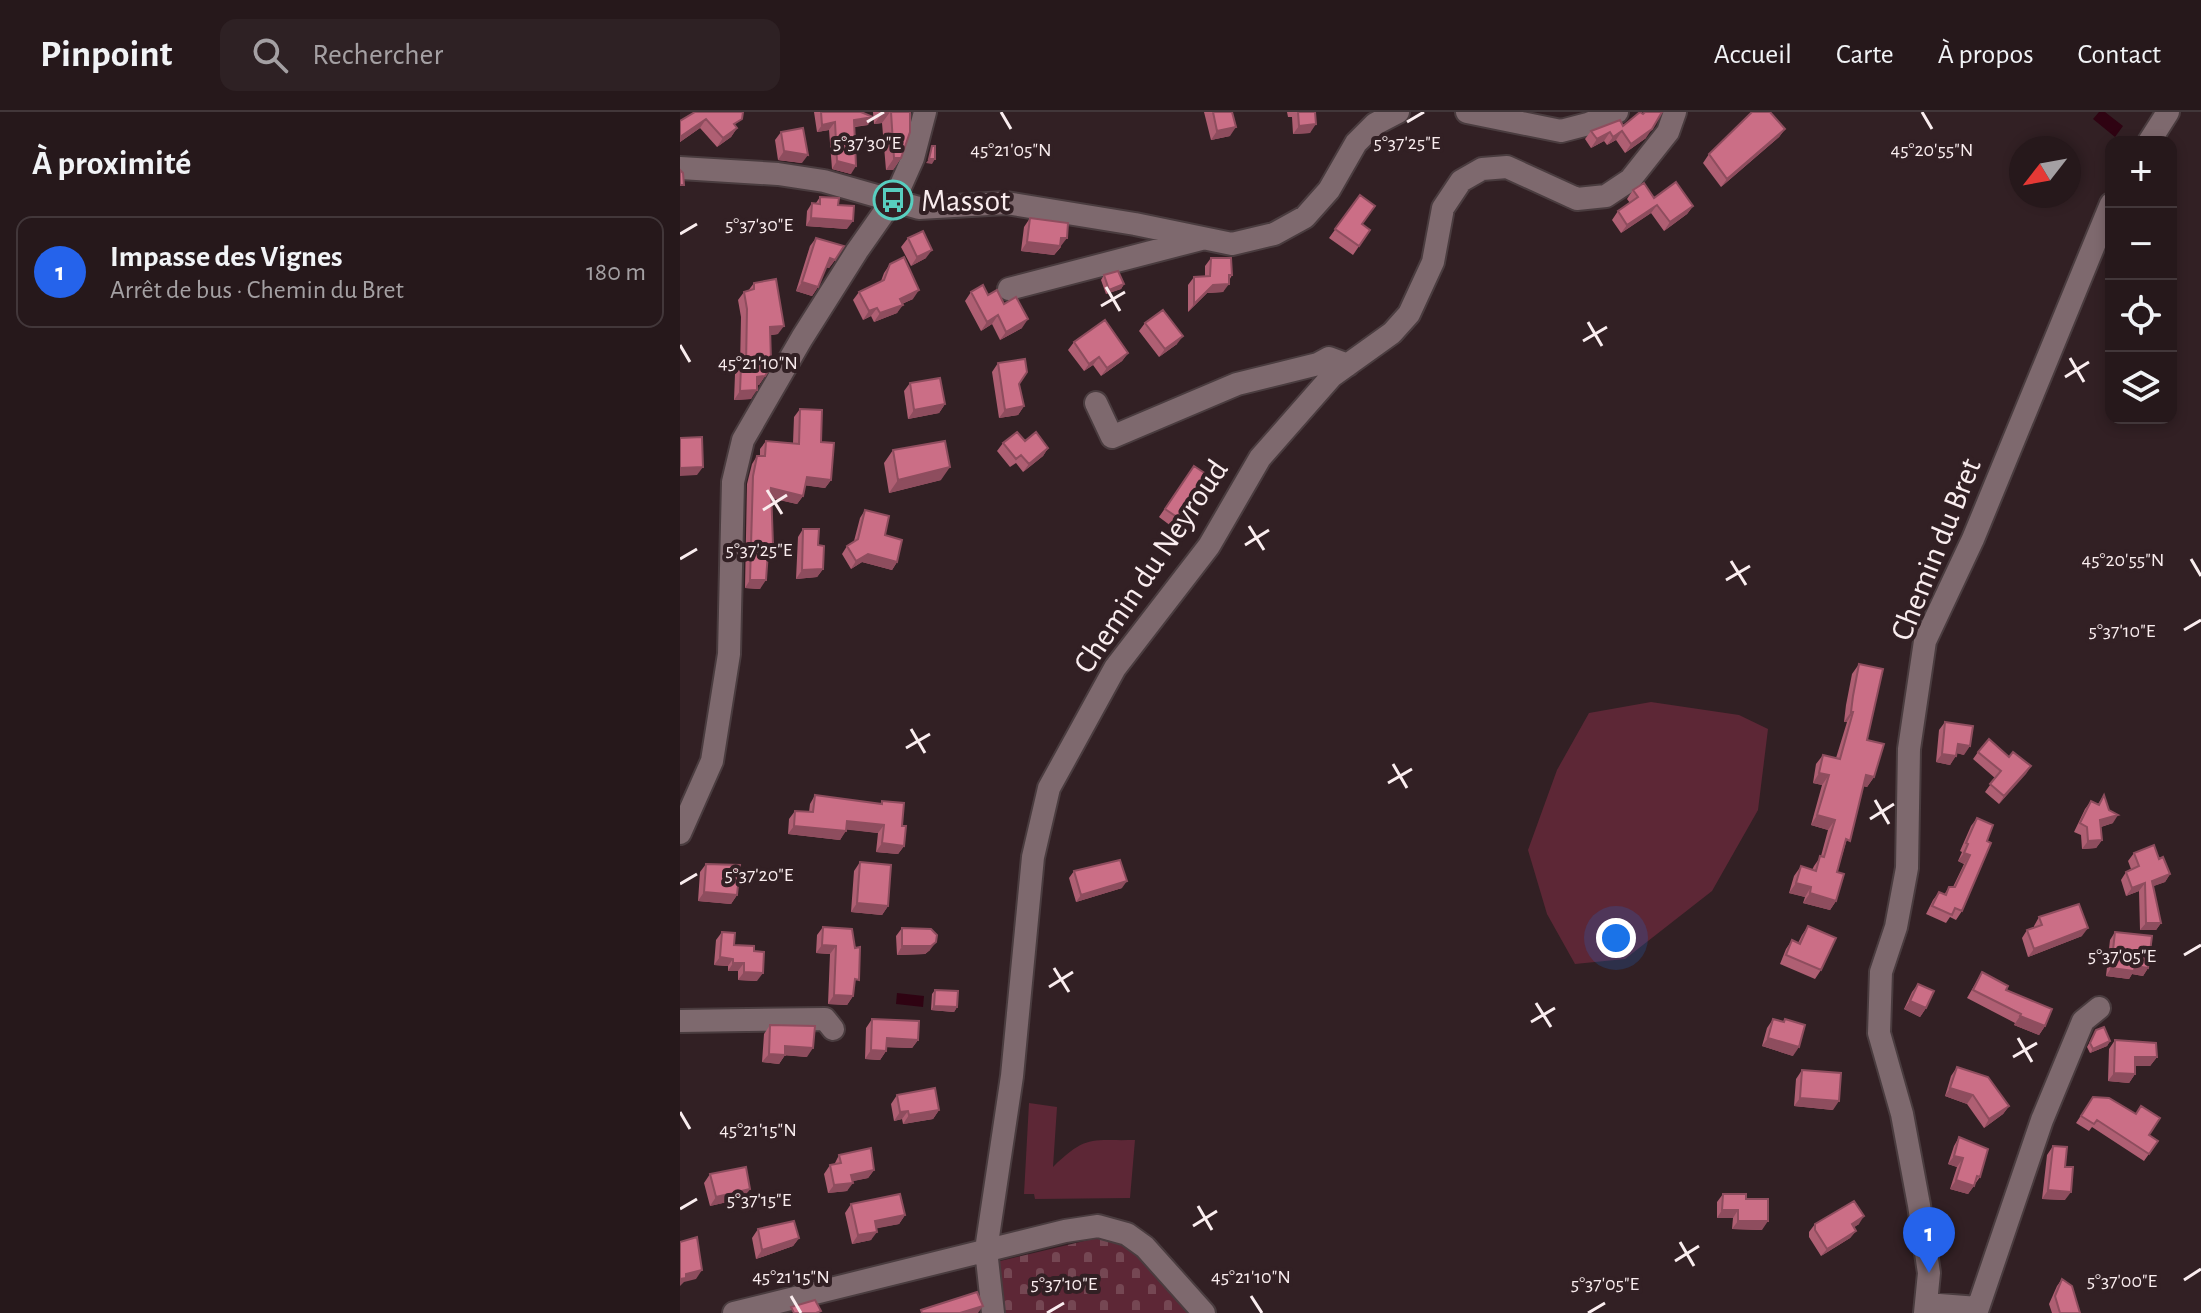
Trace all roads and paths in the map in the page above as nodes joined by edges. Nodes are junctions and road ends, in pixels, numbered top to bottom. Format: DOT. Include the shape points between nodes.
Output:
graph roads {
  1 [pos="925,112"];
  2 [pos="1398,112"];
  3 [pos="1467,112"];
  4 [pos="1617,112"];
  5 [pos="1675,112"];
  6 [pos="2168,112"];
  7 [pos="2153,136"];
  8 [pos="680,168"];
  9 [pos="893,200"];
  10 [pos="2109,208"];
  11 [pos="1203,238"];
  12 [pos="1009,289"];
  13 [pos="1348,365"];
  14 [pos="1096,403"];
  15 [pos="680,833"];
  16 [pos="2099,1008"];
  17 [pos="680,1021"];
  18 [pos="833,1029"];
  19 [pos="986,1250"];
  20 [pos="1926,1309"];
  21 [pos="734,1313"];
  22 [pos="993,1313"];
  23 [pos="1204,1313"];
  1 -- 9 [label="street" via="913,158"];
  2 -- 11 [label="street" via="1375,124 1356,143 1329,190 1305,217 1274,234 1232,244"];
  3 -- 4 [label="street" via="1561,131"];
  5 -- 13 [label="street, Chemin du Neyroud" via="1668,132 1630,180 1606,196 1577,199 1507,167 1482,169 1461,181 1443,208 1433,262 1409,314"];
  6 -- 7 [label="street"];
  8 -- 9 [label="street" via="778,174"];
  9 -- 11 [label="street" via="919,208 1006,203"];
  9 -- 15 [label="street" via="802,338 743,440 733,482 729,654 712,761"];
  10 -- 20 [label="street, Chemin du Bret" via="1973,539 1925,641 1909,749 1907,868 1881,972 1879,1033 1902,1114 1919,1205 1929,1273"];
  11 -- 12 [label="street"];
  13 -- 14 [label="street" via="1329,358 1237,384 1112,437"];
  13 -- 19 [label="street, Chemin du Neyroud" via="1332,376 1260,458 1209,546 1115,668 1049,788 1033,857 1012,1076"];
  16 -- 20 [label="street" via="2083,1021 2042,1120 1978,1308"];
  17 -- 18 [label="street" via="825,1019"];
  19 -- 21 [label="street"];
  19 -- 22 [label="street, Chemin du Neyroud"];
  19 -- 23 [label="street" via="1098,1226 1127,1234"];
}
